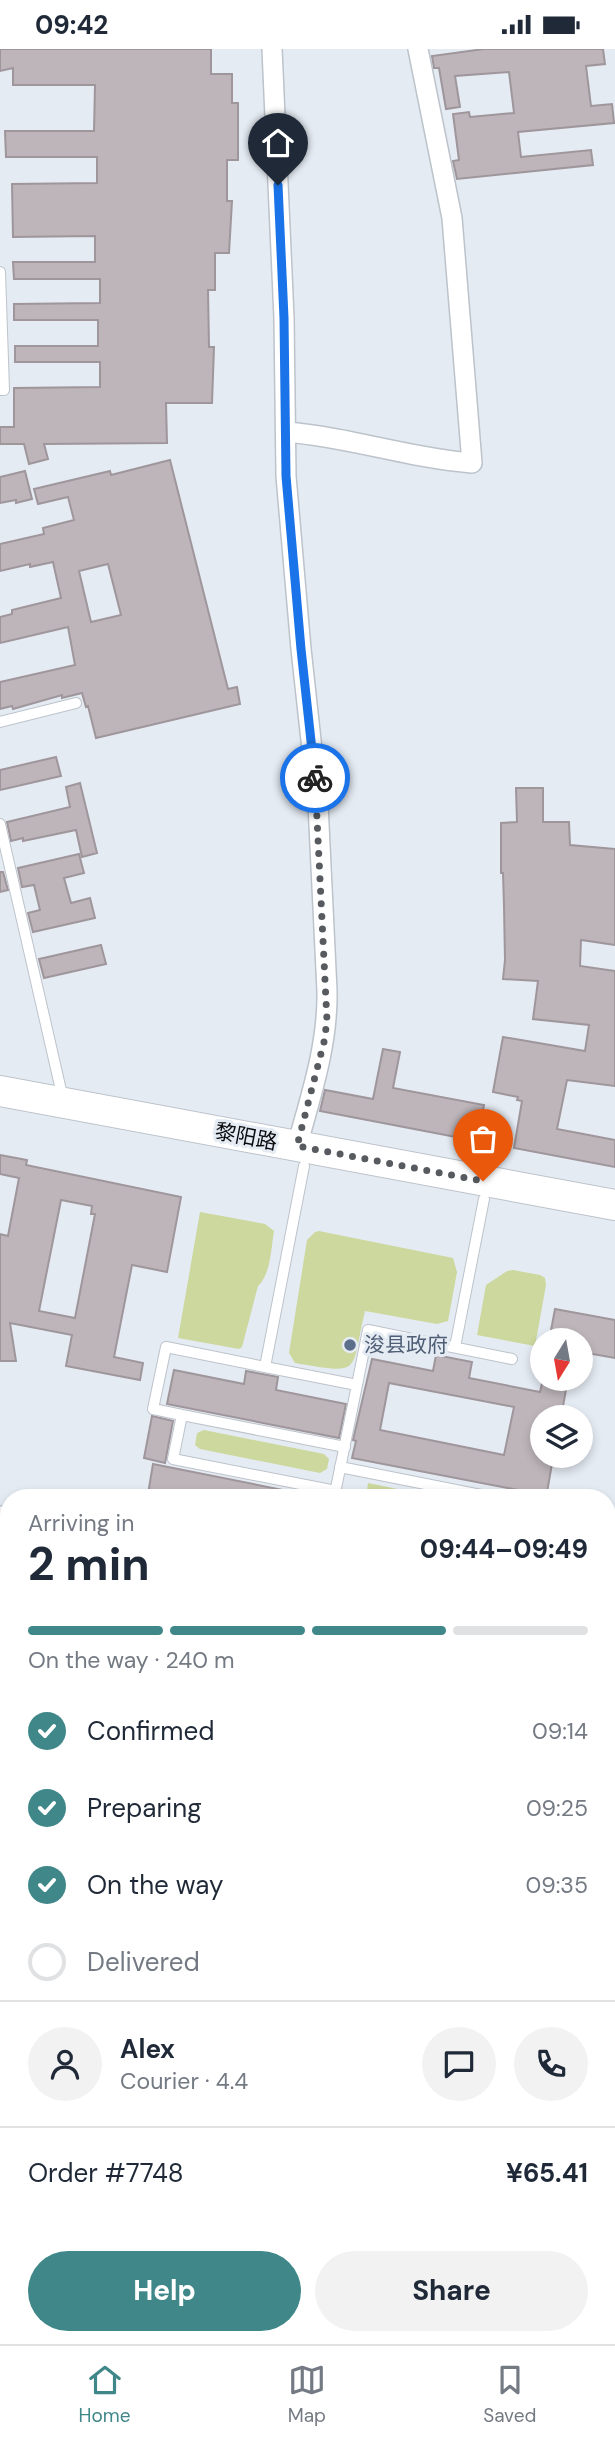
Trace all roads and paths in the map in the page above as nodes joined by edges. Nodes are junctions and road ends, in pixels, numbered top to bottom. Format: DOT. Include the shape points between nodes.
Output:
graph roads {
  1 [pos="272,49"];
  2 [pos="418,49"];
  3 [pos="0,272"];
  4 [pos="0,390"];
  5 [pos="286,432"];
  6 [pos="76,703"];
  7 [pos="0,722"];
  8 [pos="0,824"];
  9 [pos="0,1091"];
  10 [pos="64,1103"];
  11 [pos="0,1109"];
  12 [pos="301,1156"];
  13 [pos="484,1199"];
  14 [pos="615,1205"];
  15 [pos="615,1223"];
  16 [pos="454,1347"];
  17 [pos="512,1359"];
  18 [pos="265,1367"];
  19 [pos="357,1385"];
  20 [pos="182,1415"];
  21 [pos="345,1447"];
  22 [pos="341,1467"];
  23 [pos="308,1489"];
  24 [pos="336,1489"];
  25 [pos="451,1489"];
  1 -- 5 [label="street"];
  2 -- 5 [label="street" via="452,218 472,463"];
  3 -- 4 [label="lane" via="4,390"];
  5 -- 12 [label="street" via="286,476 318,804 327,1021"];
  6 -- 7 [label="lane"];
  8 -- 10 [label="lane"];
  9 -- 10 [label="main road, 黎阳路"];
  10 -- 12 [label="main road, 黎阳路"];
  11 -- 12 [label="main road, 黎阳路"];
  12 -- 13 [label="main road, 黎阳路"];
  12 -- 14 [label="main road, 黎阳路"];
  12 -- 18 [label="lane"];
  13 -- 15 [label="main road, 黎阳路"];
  13 -- 16 [label="lane"];
  16 -- 17 [label="lane"];
  16 -- 19 [label="lane" via="368,1330"];
  18 -- 19 [label="lane"];
  18 -- 20 [label="lane" via="166,1347 153,1409"];
  19 -- 21 [label="lane"];
  20 -- 21 [label="lane"];
  20 -- 23 [label="lane" via="173,1459"];
  21 -- 22 [label="lane"];
  22 -- 24 [label="lane"];
  22 -- 25 [label="lane"];
}
